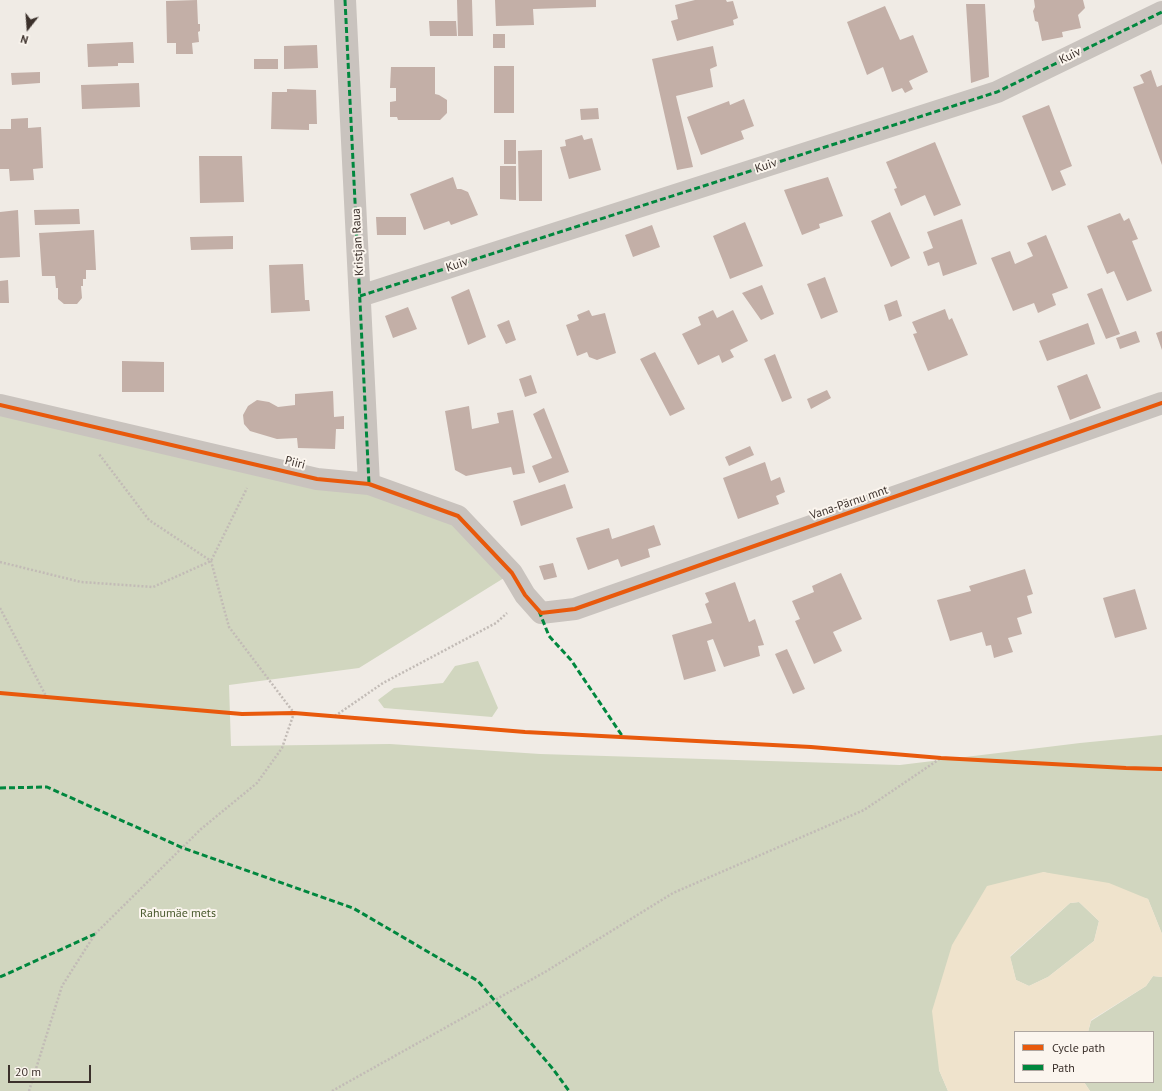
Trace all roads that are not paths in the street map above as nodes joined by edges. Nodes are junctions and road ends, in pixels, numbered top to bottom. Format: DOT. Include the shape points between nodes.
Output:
graph roads {
  1 [pos="346,0"];
  2 [pos="1162,12"];
  3 [pos="360,296"];
  4 [pos="1162,403"];
  5 [pos="0,405"];
  6 [pos="369,484"];
  7 [pos="541,613"];
  1 -- 3 [label="street, Kristjan Raua"];
  2 -- 3 [label="street, Kuiv" via="997,92"];
  3 -- 6 [label="street, Kristjan Raua"];
  4 -- 7 [label="street, Vana-Pärnu mnt" via="575,609"];
  5 -- 6 [label="street, Piiri" via="318,479"];
  6 -- 7 [label="street, Piiri" via="458,516 512,573 525,595"];
}
